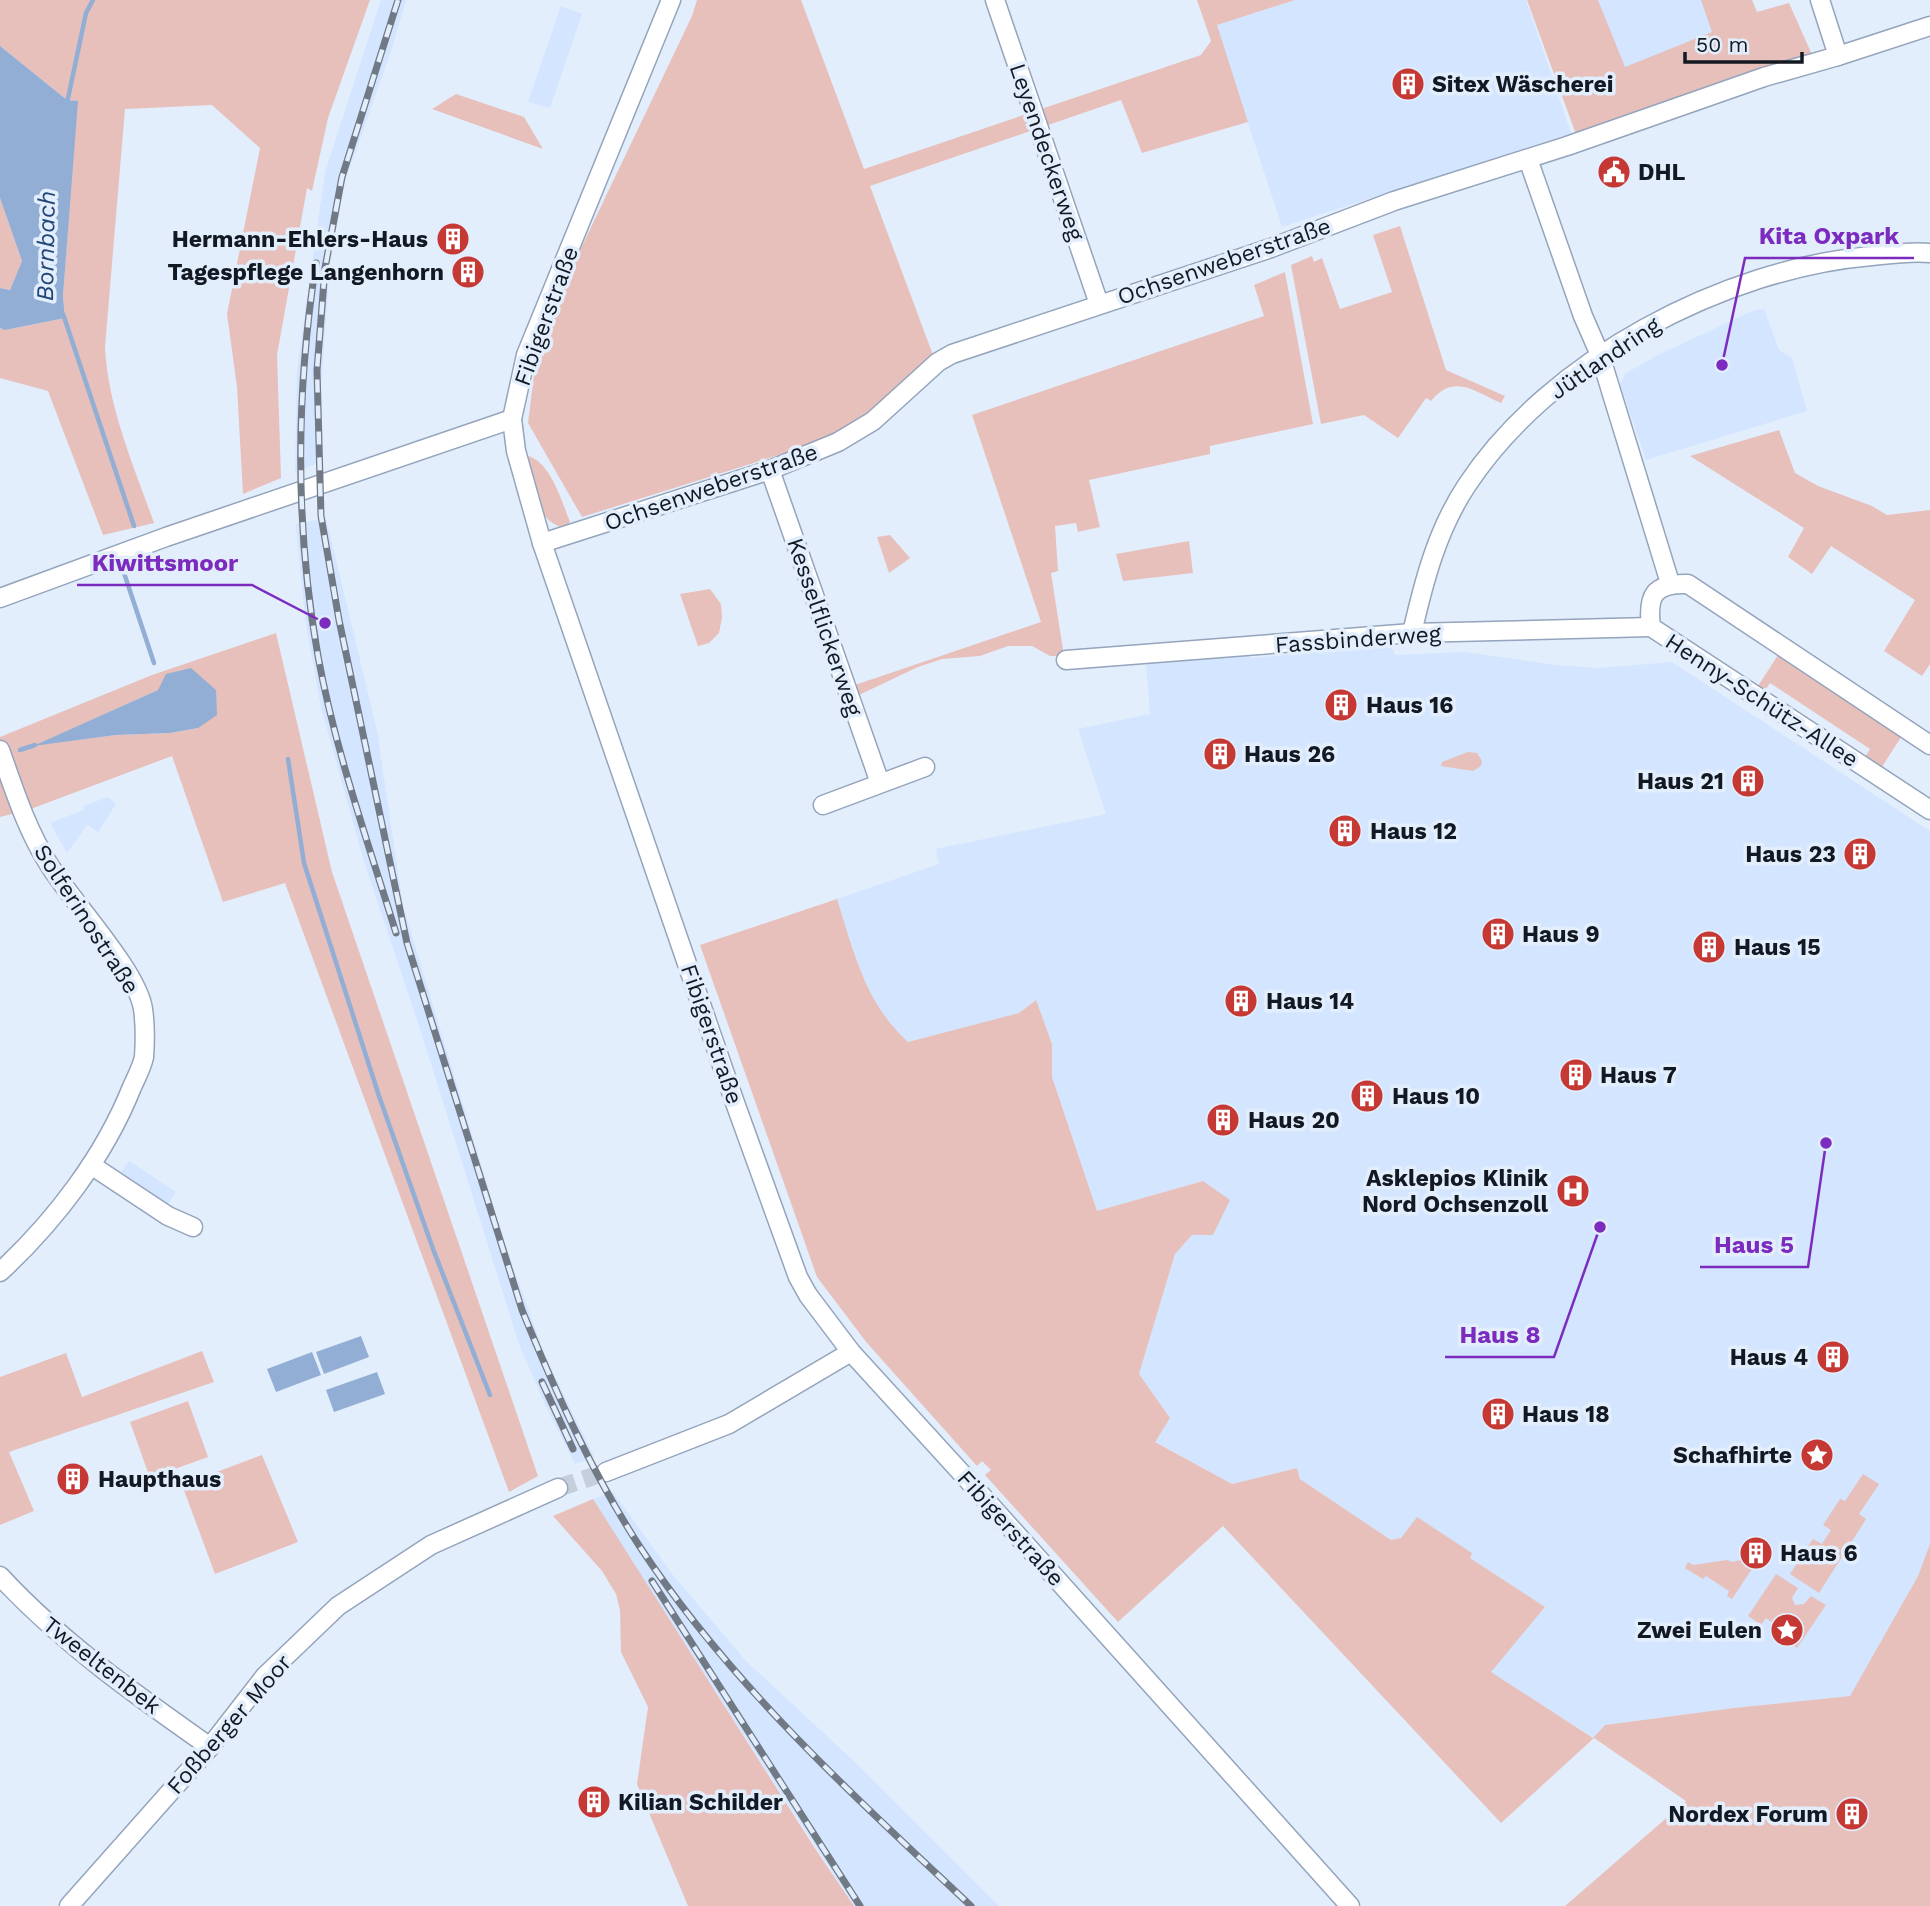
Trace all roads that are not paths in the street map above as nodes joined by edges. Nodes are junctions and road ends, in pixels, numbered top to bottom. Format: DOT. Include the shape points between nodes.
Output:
graph roads {
  1 [pos="671,0"];
  2 [pos="995,0"];
  3 [pos="1820,0"];
  4 [pos="1930,26"];
  5 [pos="1838,56"];
  6 [pos="1528,159"];
  7 [pos="1930,253"];
  8 [pos="1099,304"];
  9 [pos="1600,355"];
  10 [pos="512,419"];
  11 [pos="770,470"];
  12 [pos="542,543"];
  13 [pos="1670,583"];
  14 [pos="0,598"];
  15 [pos="1651,627"];
  16 [pos="1412,634"];
  17 [pos="1066,660"];
  18 [pos="1930,745"];
  19 [pos="0,750"];
  20 [pos="925,767"];
  21 [pos="880,783"];
  22 [pos="823,805"];
  23 [pos="1930,810"];
  24 [pos="92,1166"];
  25 [pos="193,1227"];
  26 [pos="0,1272"];
  27 [pos="850,1352"];
  28 [pos="606,1472"];
  29 [pos="558,1488"];
  30 [pos="0,1576"];
  31 [pos="210,1747"];
  32 [pos="69,1906"];
  33 [pos="1350,1906"];
  1 -- 10 [label="street, Fibigerstraße" via="526,355"];
  2 -- 8 [label="street, Leyendeckerweg"];
  3 -- 5 [label="street"];
  4 -- 5 [label="street, Ochsenweberstraße"];
  5 -- 6 [label="street, Ochsenweberstraße"];
  6 -- 8 [label="street, Ochsenweberstraße"];
  6 -- 9 [label="street"];
  7 -- 9 [label="street, Jütlandring" via="1853,257 1720,291"];
  8 -- 11 [label="street, Ochsenweberstraße" via="952,354 873,421 838,442"];
  9 -- 13 [label="street"];
  9 -- 16 [label="street, Jütlandring" via="1526,414 1465,486 1430,561"];
  10 -- 12 [label="street, Fibigerstraße" via="516,451"];
  10 -- 14 [label="street"];
  11 -- 12 [label="street, Ochsenweberstraße"];
  11 -- 21 [label="street, Kesselflickerweg"];
  12 -- 27 [label="street, Fibigerstraße" via="798,1277"];
  13 -- 15 [label="street, Henny-Schütz-Allee" via="1650,601"];
  13 -- 18 [label="street" via="1688,584"];
  15 -- 16 [label="street, Fassbinderweg"];
  15 -- 23 [label="street, Henny-Schütz-Allee"];
  16 -- 17 [label="street, Fassbinderweg"];
  19 -- 24 [label="street, Solferinostraße" via="37,843 66,892 131,980 143,1008 144,1059"];
  20 -- 21 [label="street"];
  21 -- 22 [label="street"];
  24 -- 25 [label="street" via="168,1216"];
  24 -- 26 [label="street, Solferinostraße"];
  27 -- 28 [label="street" via="729,1424"];
  27 -- 33 [label="street, Fibigerstraße"];
  29 -- 31 [label="street, Foßberger Moor" via="431,1545 338,1606 265,1676"];
  30 -- 31 [label="street, Tweeltenbek" via="86,1657"];
  31 -- 32 [label="street, Foßberger Moor"];
}
